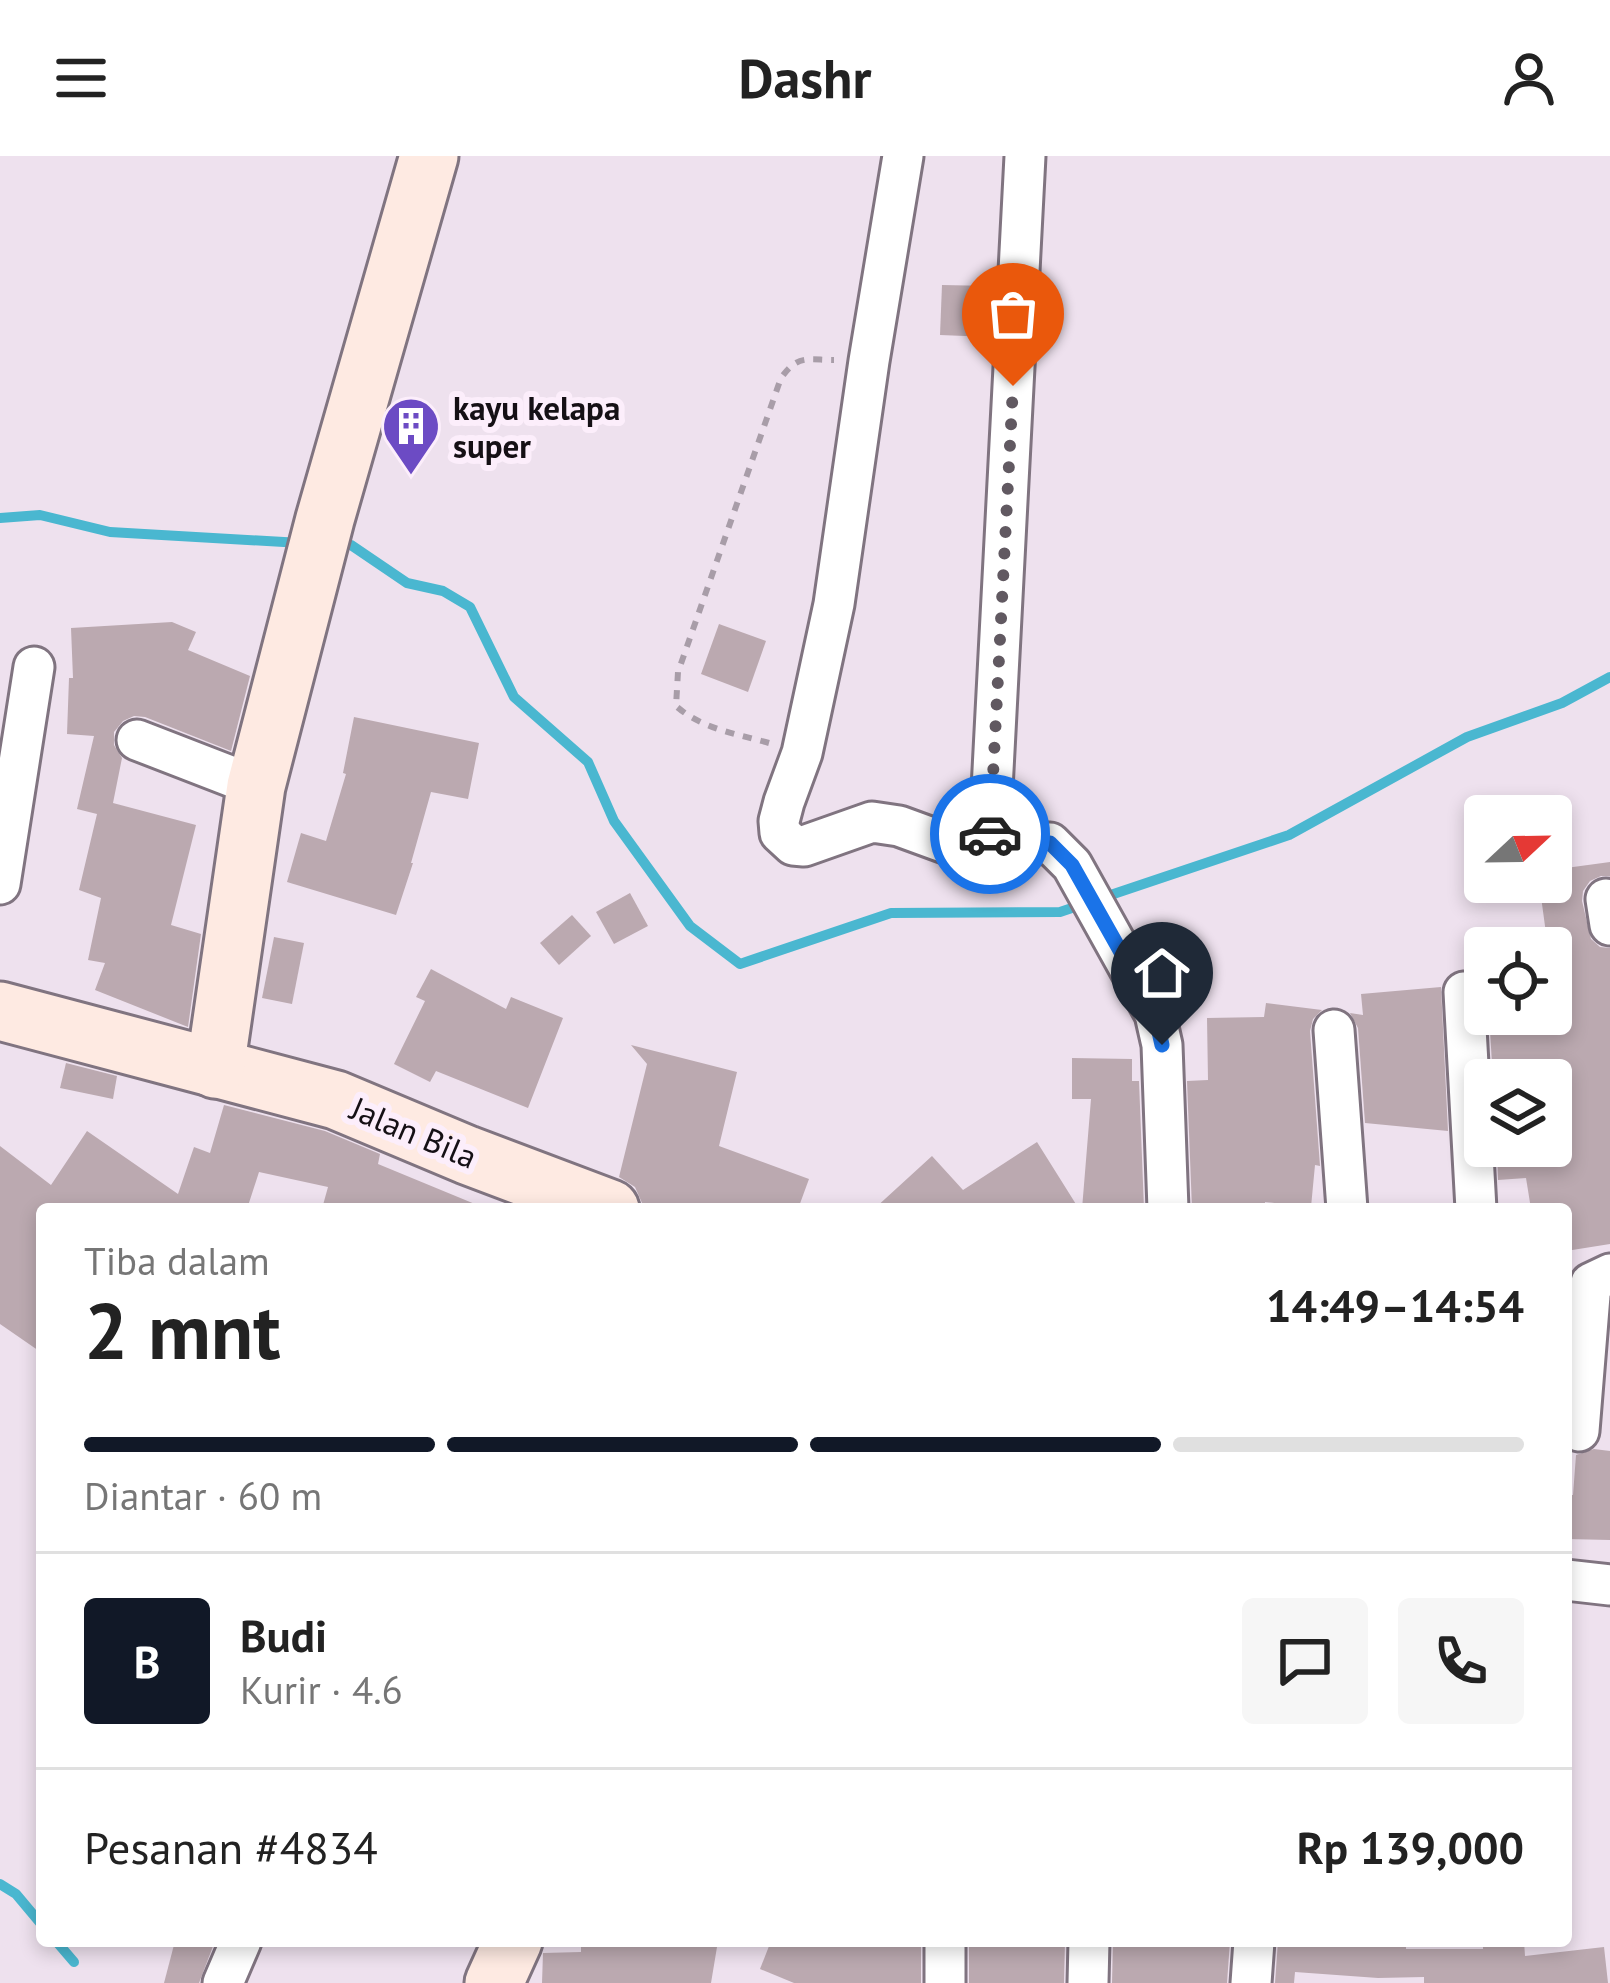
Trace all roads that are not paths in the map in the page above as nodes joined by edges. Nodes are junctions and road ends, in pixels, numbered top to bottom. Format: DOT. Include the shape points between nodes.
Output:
graph roads {
  1 [pos="429,156"];
  2 [pos="903,156"];
  3 [pos="1025,156"];
  4 [pos="34,667"];
  5 [pos="137,740"];
  6 [pos="256,786"];
  7 [pos="989,848"];
  8 [pos="0,884"];
  9 [pos="0,1012"];
  10 [pos="1334,1030"];
  11 [pos="1467,1035"];
  12 [pos="214,1069"];
  13 [pos="594,1203"];
  14 [pos="1168,1203"];
  15 [pos="1347,1203"];
  16 [pos="1477,1203"];
  17 [pos="1589,1279"];
  18 [pos="1585,1431"];
  19 [pos="1572,1581"];
  20 [pos="1610,1585"];
  21 [pos="238,1947"];
  22 [pos="510,1947"];
  23 [pos="945,1947"];
  24 [pos="1089,1947"];
  25 [pos="1254,1947"];
  26 [pos="223,1983"];
  27 [pos="494,1983"];
  28 [pos="945,1983"];
  29 [pos="1088,1983"];
  30 [pos="1251,1983"];
  1 -- 6 [label="street"];
  2 -- 7 [label="street" via="834,604 780,833 793,845 872,822"];
  3 -- 7 [label="street"];
  4 -- 8 [label="street"];
  5 -- 6 [label="street"];
  6 -- 12 [label="street"];
  7 -- 14 [label="street" via="1050,843 1061,853 1155,1014"];
  9 -- 12 [label="street, Jalan Bila"];
  10 -- 15 [label="street"];
  11 -- 16 [label="street"];
  12 -- 13 [label="street, Jalan Bila" via="336,1100"];
  17 -- 18 [label="street"];
  19 -- 20 [label="street"];
  21 -- 26 [label="street"];
  22 -- 27 [label="street"];
  23 -- 28 [label="street"];
  24 -- 29 [label="street"];
  25 -- 30 [label="street"];
}
